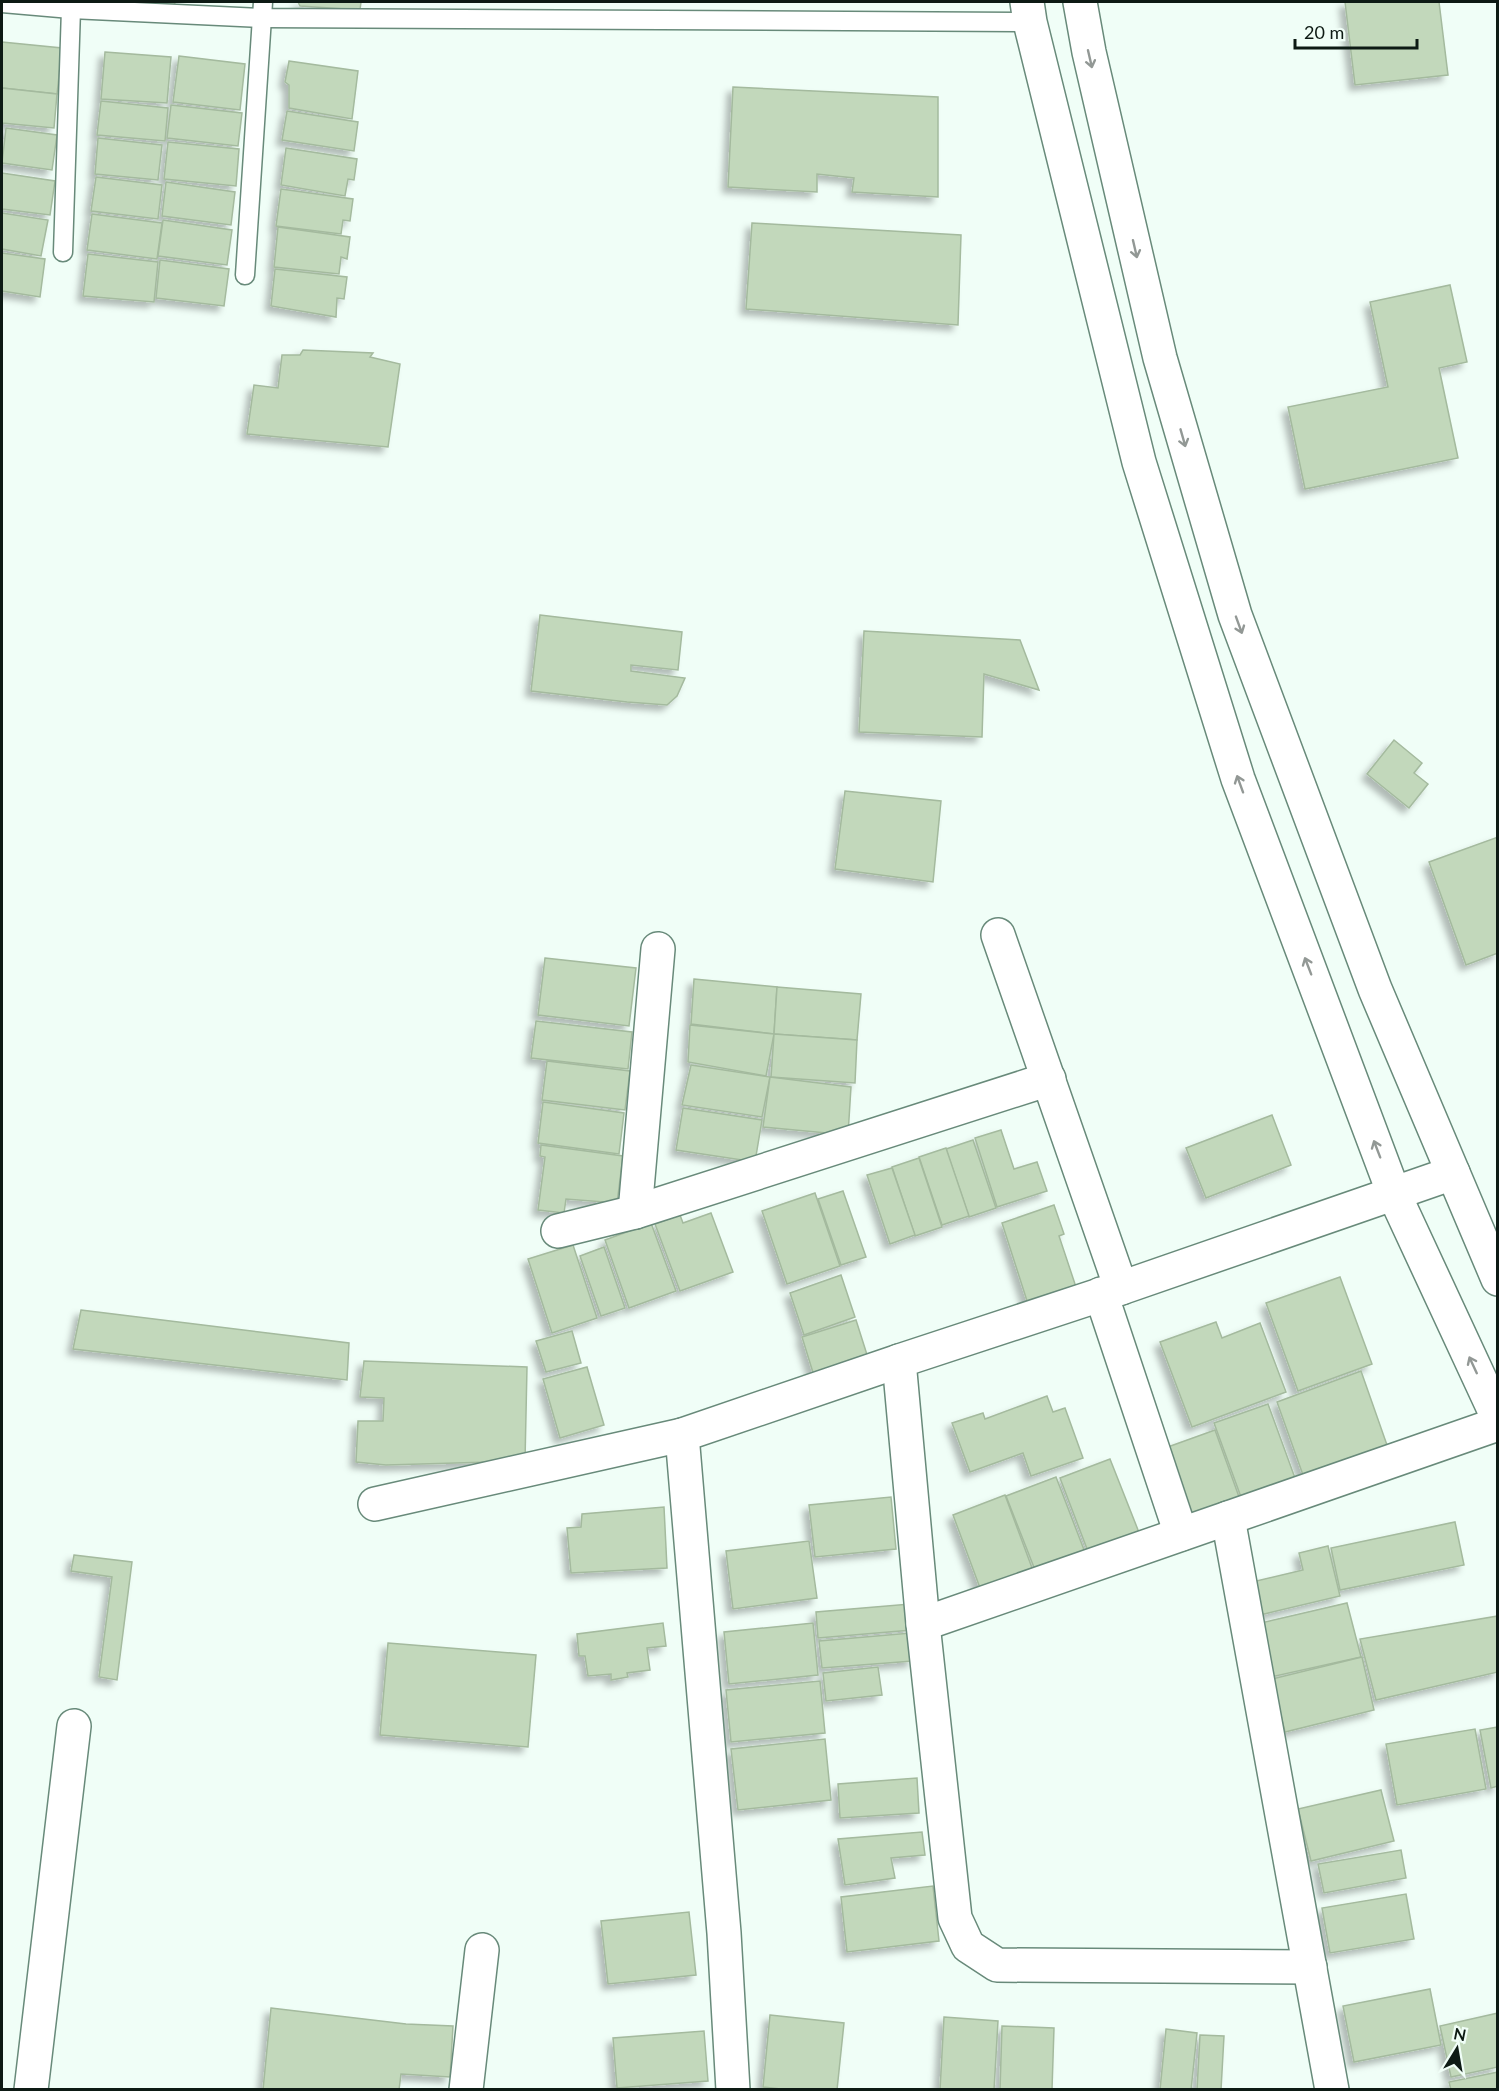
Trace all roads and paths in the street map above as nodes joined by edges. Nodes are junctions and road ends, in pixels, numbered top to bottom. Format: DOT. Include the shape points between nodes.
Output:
graph roads {
  1 [pos="1080,2"];
  2 [pos="2,3"];
  3 [pos="71,9"];
  4 [pos="263,10"];
  5 [pos="1028,12"];
  6 [pos="63,252"];
  7 [pos="245,275"];
  8 [pos="998,935"];
  9 [pos="658,949"];
  10 [pos="1049,1079"];
  11 [pos="1453,1173"];
  12 [pos="1394,1194"];
  13 [pos="635,1212"];
  14 [pos="558,1231"];
  15 [pos="1497,1279"];
  16 [pos="1111,1291"];
  17 [pos="899,1360"];
  18 [pos="1497,1418"];
  19 [pos="1497,1424"];
  20 [pos="682,1435"];
  21 [pos="375,1504"];
  22 [pos="1228,1518"];
  23 [pos="1181,1534"];
  24 [pos="923,1624"];
  25 [pos="74,1726"];
  26 [pos="482,1950"];
  27 [pos="1310,1967"];
  28 [pos="31,2090"];
  29 [pos="466,2090"];
  30 [pos="733,2090"];
  31 [pos="1332,2090"];
  1 -- 11 [label="street, one-way" via="1160,358 1235,615 1375,989"];
  2 -- 3 [label="lane"];
  3 -- 4 [label="lane"];
  3 -- 6 [label="lane"];
  4 -- 5 [label="lane"];
  4 -- 7 [label="lane"];
  12 -- 5 [label="street, one-way" via="1238,779 1138,462"];
  8 -- 10 [label="street"];
  9 -- 13 [label="street"];
  10 -- 13 [label="street"];
  10 -- 16 [label="street"];
  11 -- 12 [label="street"];
  11 -- 15 [label="street"];
  12 -- 16 [label="street"];
  18 -- 12 [label="street, one-way"];
  13 -- 14 [label="street"];
  16 -- 17 [label="street"];
  16 -- 23 [label="street"];
  17 -- 20 [label="street"];
  17 -- 24 [label="street"];
  19 -- 22 [label="street"];
  20 -- 21 [label="street"];
  20 -- 30 [label="street" via="724,1933"];
  22 -- 23 [label="street"];
  22 -- 27 [label="street"];
  23 -- 24 [label="street"];
  24 -- 27 [label="street" via="955,1918 968,1946 997,1965"];
  25 -- 28 [label="street"];
  26 -- 29 [label="street"];
  27 -- 31 [label="street"];
}
